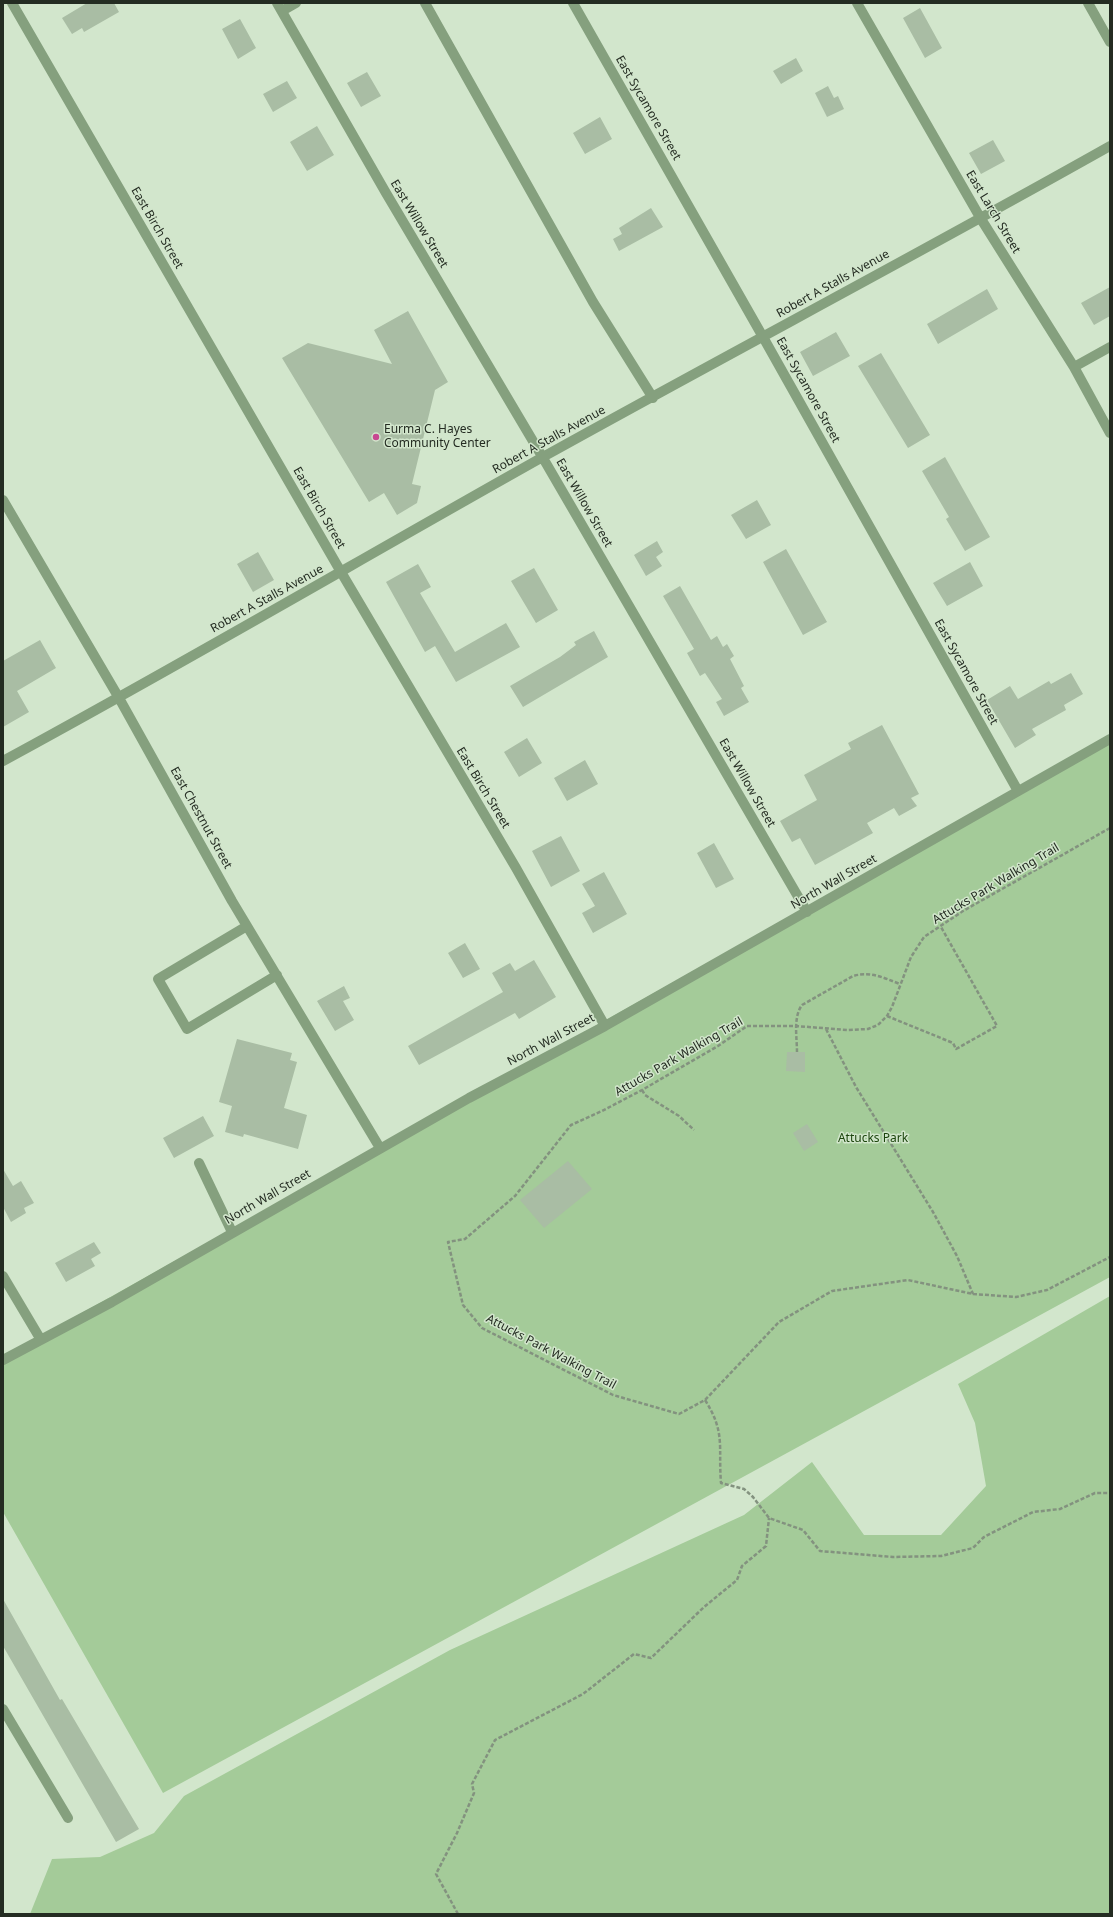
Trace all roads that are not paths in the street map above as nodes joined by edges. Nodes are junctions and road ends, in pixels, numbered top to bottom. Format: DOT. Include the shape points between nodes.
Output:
graph roads {
  1 [pos="12,3"];
  2 [pos="296,3"];
  3 [pos="425,3"];
  4 [pos="573,3"];
  5 [pos="857,3"];
  6 [pos="1088,3"];
  7 [pos="279,7"];
  8 [pos="1110,42"];
  9 [pos="1110,146"];
  10 [pos="981,219"];
  11 [pos="763,337"];
  12 [pos="1110,347"];
  13 [pos="1074,367"];
  14 [pos="653,398"];
  15 [pos="1110,433"];
  16 [pos="543,458"];
  17 [pos="3,500"];
  18 [pos="341,572"];
  19 [pos="119,698"];
  20 [pos="1110,739"];
  21 [pos="3,761"];
  22 [pos="1018,791"];
  23 [pos="807,912"];
  24 [pos="247,926"];
  25 [pos="277,975"];
  26 [pos="605,1026"];
  27 [pos="380,1148"];
  28 [pos="199,1163"];
  29 [pos="232,1232"];
  30 [pos="3,1276"];
  31 [pos="41,1340"];
  32 [pos="3,1360"];
  33 [pos="3,1709"];
  34 [pos="68,1818"];
  1 -- 18 [label="street, East Birch Street"];
  2 -- 7 [label="street"];
  3 -- 14 [label="street" via="593,302"];
  4 -- 11 [label="street, East Sycamore Street"];
  5 -- 10 [label="street, East Larch Street"];
  6 -- 8 [label="street"];
  7 -- 16 [label="street, East Willow Street"];
  9 -- 10 [label="street, Robert A Stalls Avenue"];
  10 -- 11 [label="street, Robert A Stalls Avenue"];
  10 -- 13 [label="street, East Larch Street"];
  11 -- 14 [label="street, Robert A Stalls Avenue"];
  11 -- 22 [label="street, East Sycamore Street"];
  12 -- 13 [label="street"];
  13 -- 15 [label="street, East Larch Street"];
  14 -- 16 [label="street, Robert A Stalls Avenue"];
  16 -- 18 [label="street, Robert A Stalls Avenue"];
  16 -- 23 [label="street, East Willow Street"];
  17 -- 19 [label="street, East Chestnut Street"];
  18 -- 19 [label="street, Robert A Stalls Avenue"];
  18 -- 26 [label="street, East Birch Street" via="512,862"];
  19 -- 21 [label="street, Robert A Stalls Avenue"];
  19 -- 24 [label="street, East Chestnut Street"];
  20 -- 22 [label="street, North Wall Street"];
  22 -- 23 [label="street, North Wall Street"];
  23 -- 26 [label="street, North Wall Street"];
  24 -- 25 [label="street, East Chestnut Street"];
  24 -- 25 [label="street" via="158,979 187,1029"];
  25 -- 27 [label="street, East Chestnut Street"];
  26 -- 27 [label="street, North Wall Street"];
  27 -- 29 [label="street, North Wall Street"];
  28 -- 29 [label="street"];
  29 -- 31 [label="street, North Wall Street"];
  30 -- 31 [label="street"];
  31 -- 32 [label="street, North Wall Street"];
  33 -- 34 [label="street"];
}
